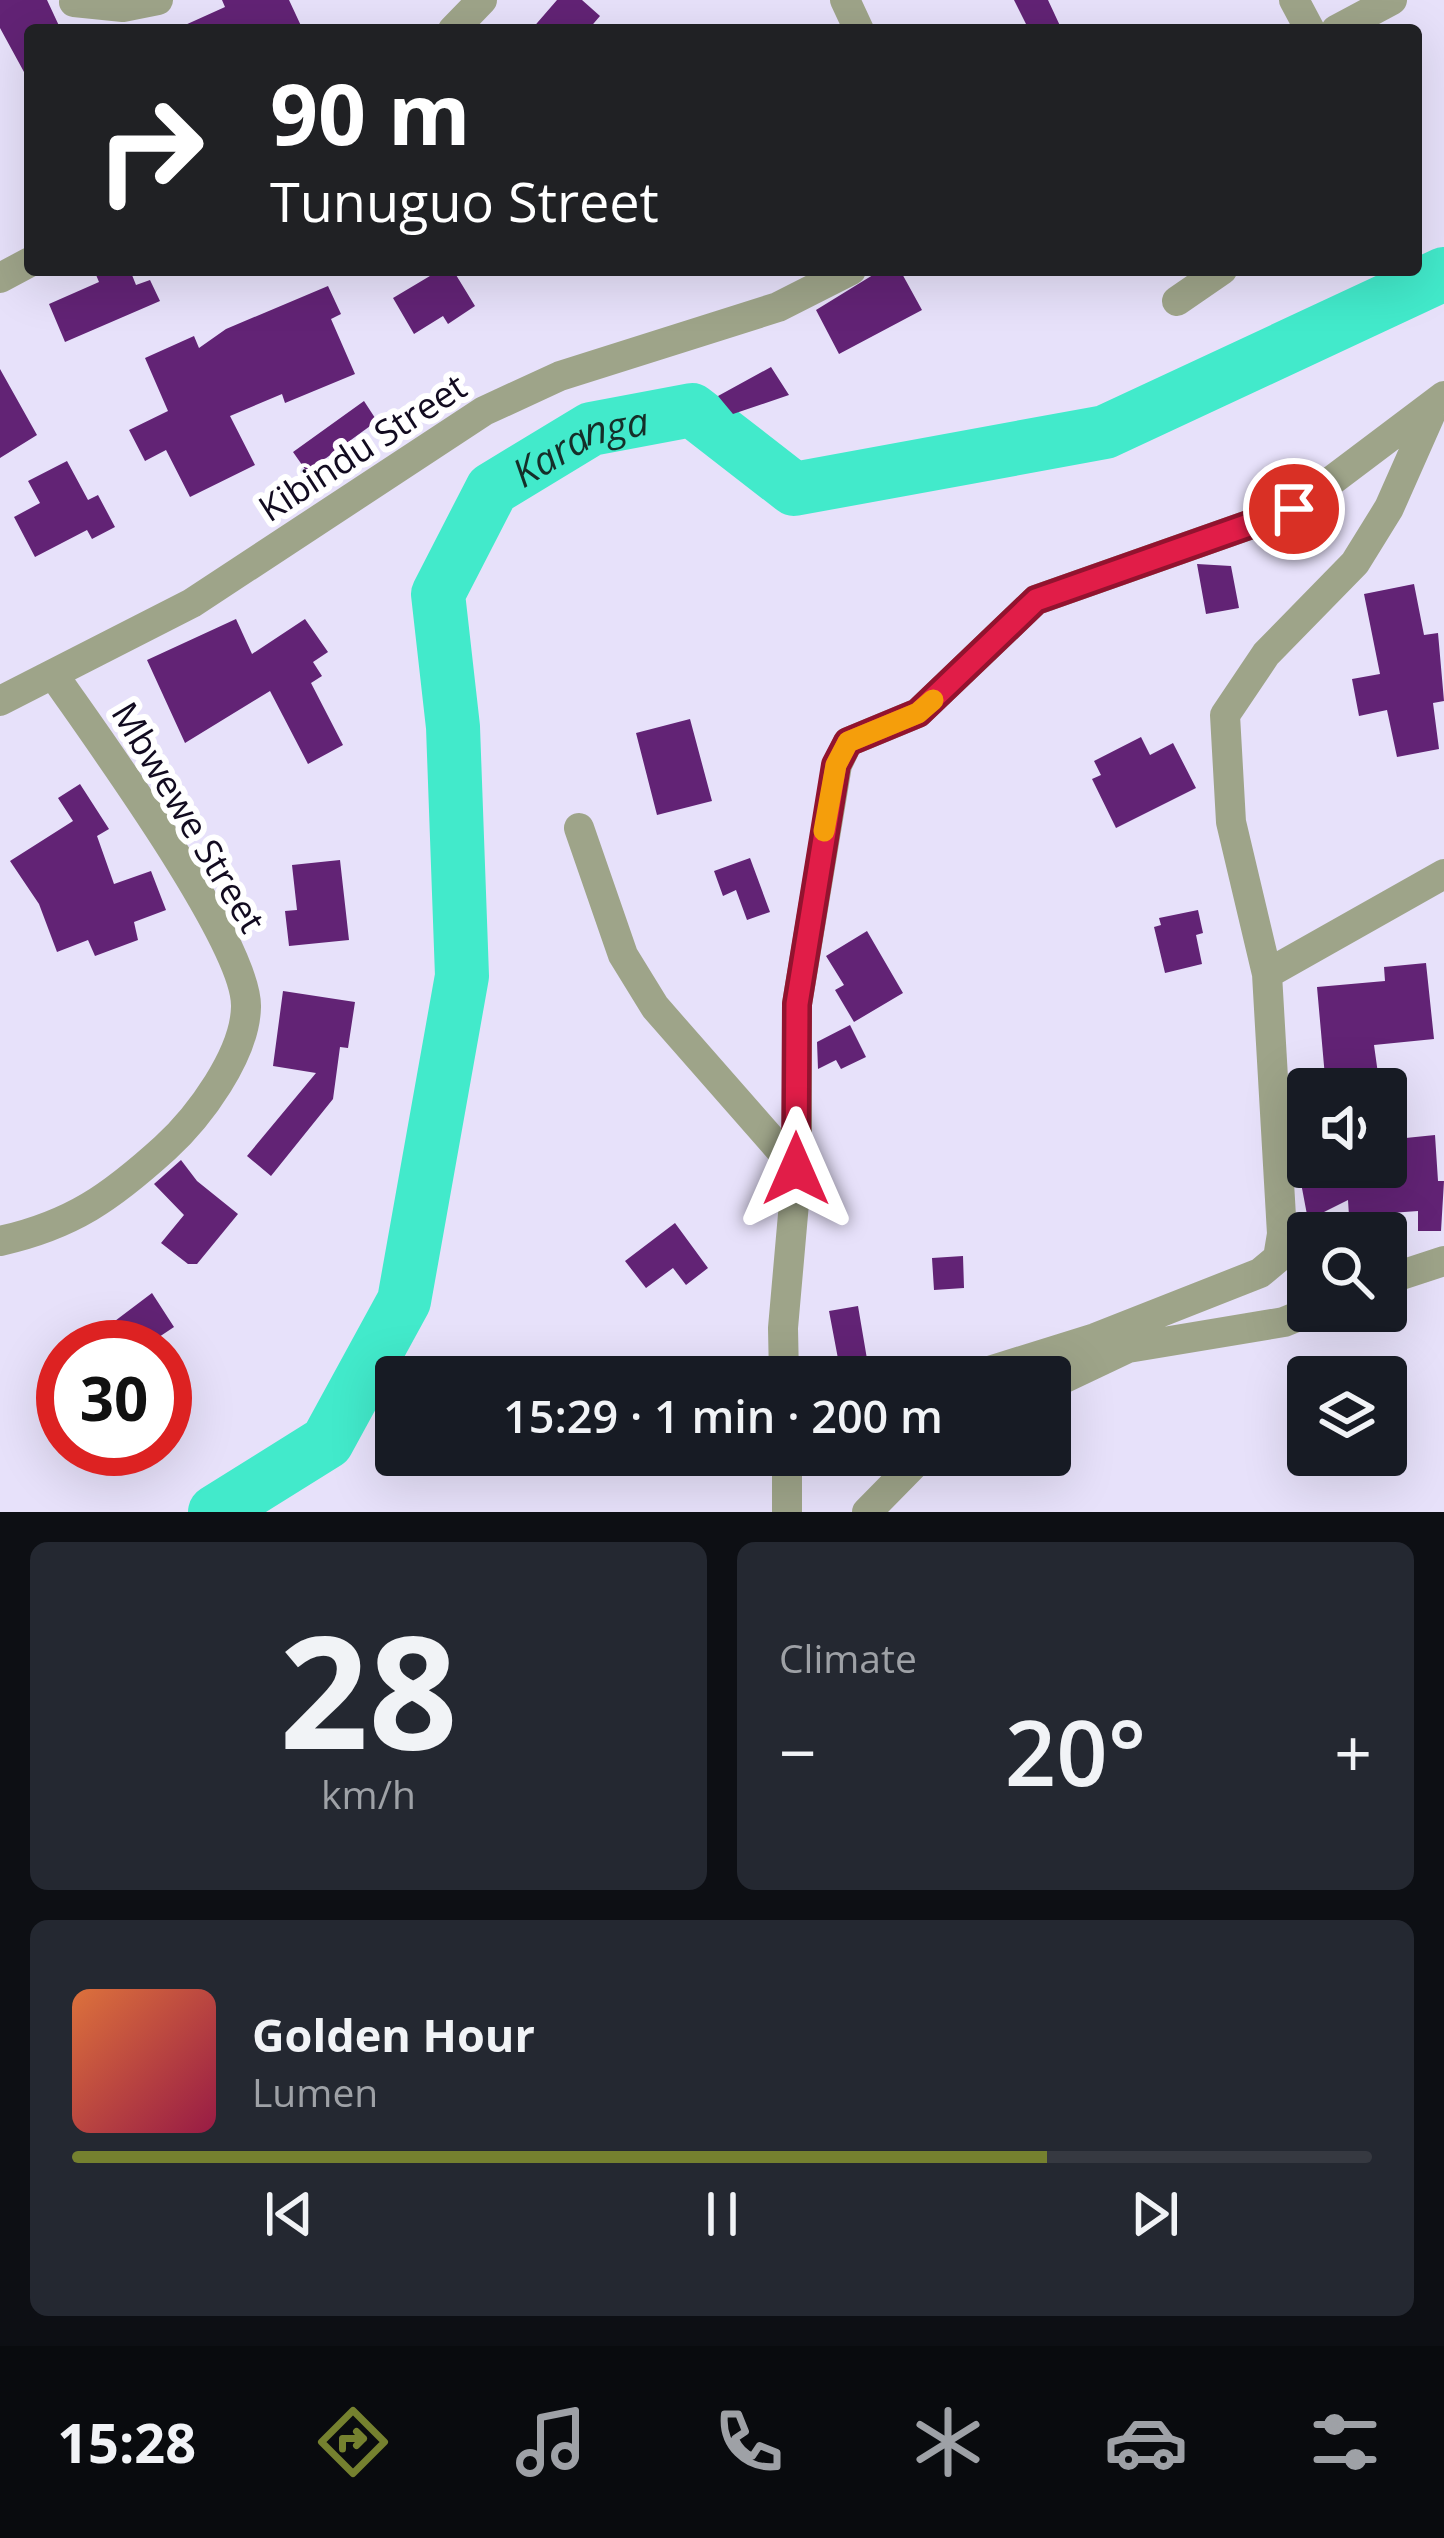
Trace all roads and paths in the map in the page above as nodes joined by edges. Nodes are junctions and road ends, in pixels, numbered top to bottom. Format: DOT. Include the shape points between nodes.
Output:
graph roads {
  1 [pos="158,0"];
  2 [pos="482,0"];
  3 [pos="74,2"];
  4 [pos="459,24"];
  5 [pos="839,276"];
  6 [pos="1213,276"];
  7 [pos="1177,301"];
  8 [pos="1440,398"];
  9 [pos="53,674"];
  10 [pos="0,701"];
  11 [pos="579,828"];
  12 [pos="1444,874"];
  13 [pos="1267,974"];
  14 [pos="796,1169"];
  15 [pos="0,1241"];
  16 [pos="1444,1261"];
  17 [pos="1407,1273"];
  18 [pos="1287,1321"];
  19 [pos="784,1356"];
  20 [pos="1037,1356"];
  21 [pos="1071,1374"];
  22 [pos="787,1476"];
  23 [pos="902,1476"];
  24 [pos="787,1512"];
  25 [pos="867,1512"];
  1 -- 3 [label="street" via="123,7"];
  2 -- 4 [label="street"];
  5 -- 9 [label="street, Kibindu Street" via="778,307 560,376 484,411 192,603"];
  6 -- 7 [label="street"];
  8 -- 13 [label="street" via="1355,563 1265,654 1225,715 1231,822"];
  8 -- 14 [label="street" via="1294,509 1036,600 918,713 848,742 836,765 797,1004"];
  9 -- 10 [label="street, Kibindu Street"];
  9 -- 15 [label="street, Mbwewe Street" via="222,934 247,1006 230,1060 184,1131 109,1199 45,1231"];
  11 -- 14 [label="street" via="623,955 655,1007"];
  12 -- 13 [label="street"];
  13 -- 20 [label="street" via="1277,1258 1260,1274"];
  14 -- 19 [label="street"];
  16 -- 17 [label="street"];
  18 -- 21 [label="street" via="1129,1348"];
  22 -- 24 [label="street"];
  23 -- 25 [label="street"];
}
